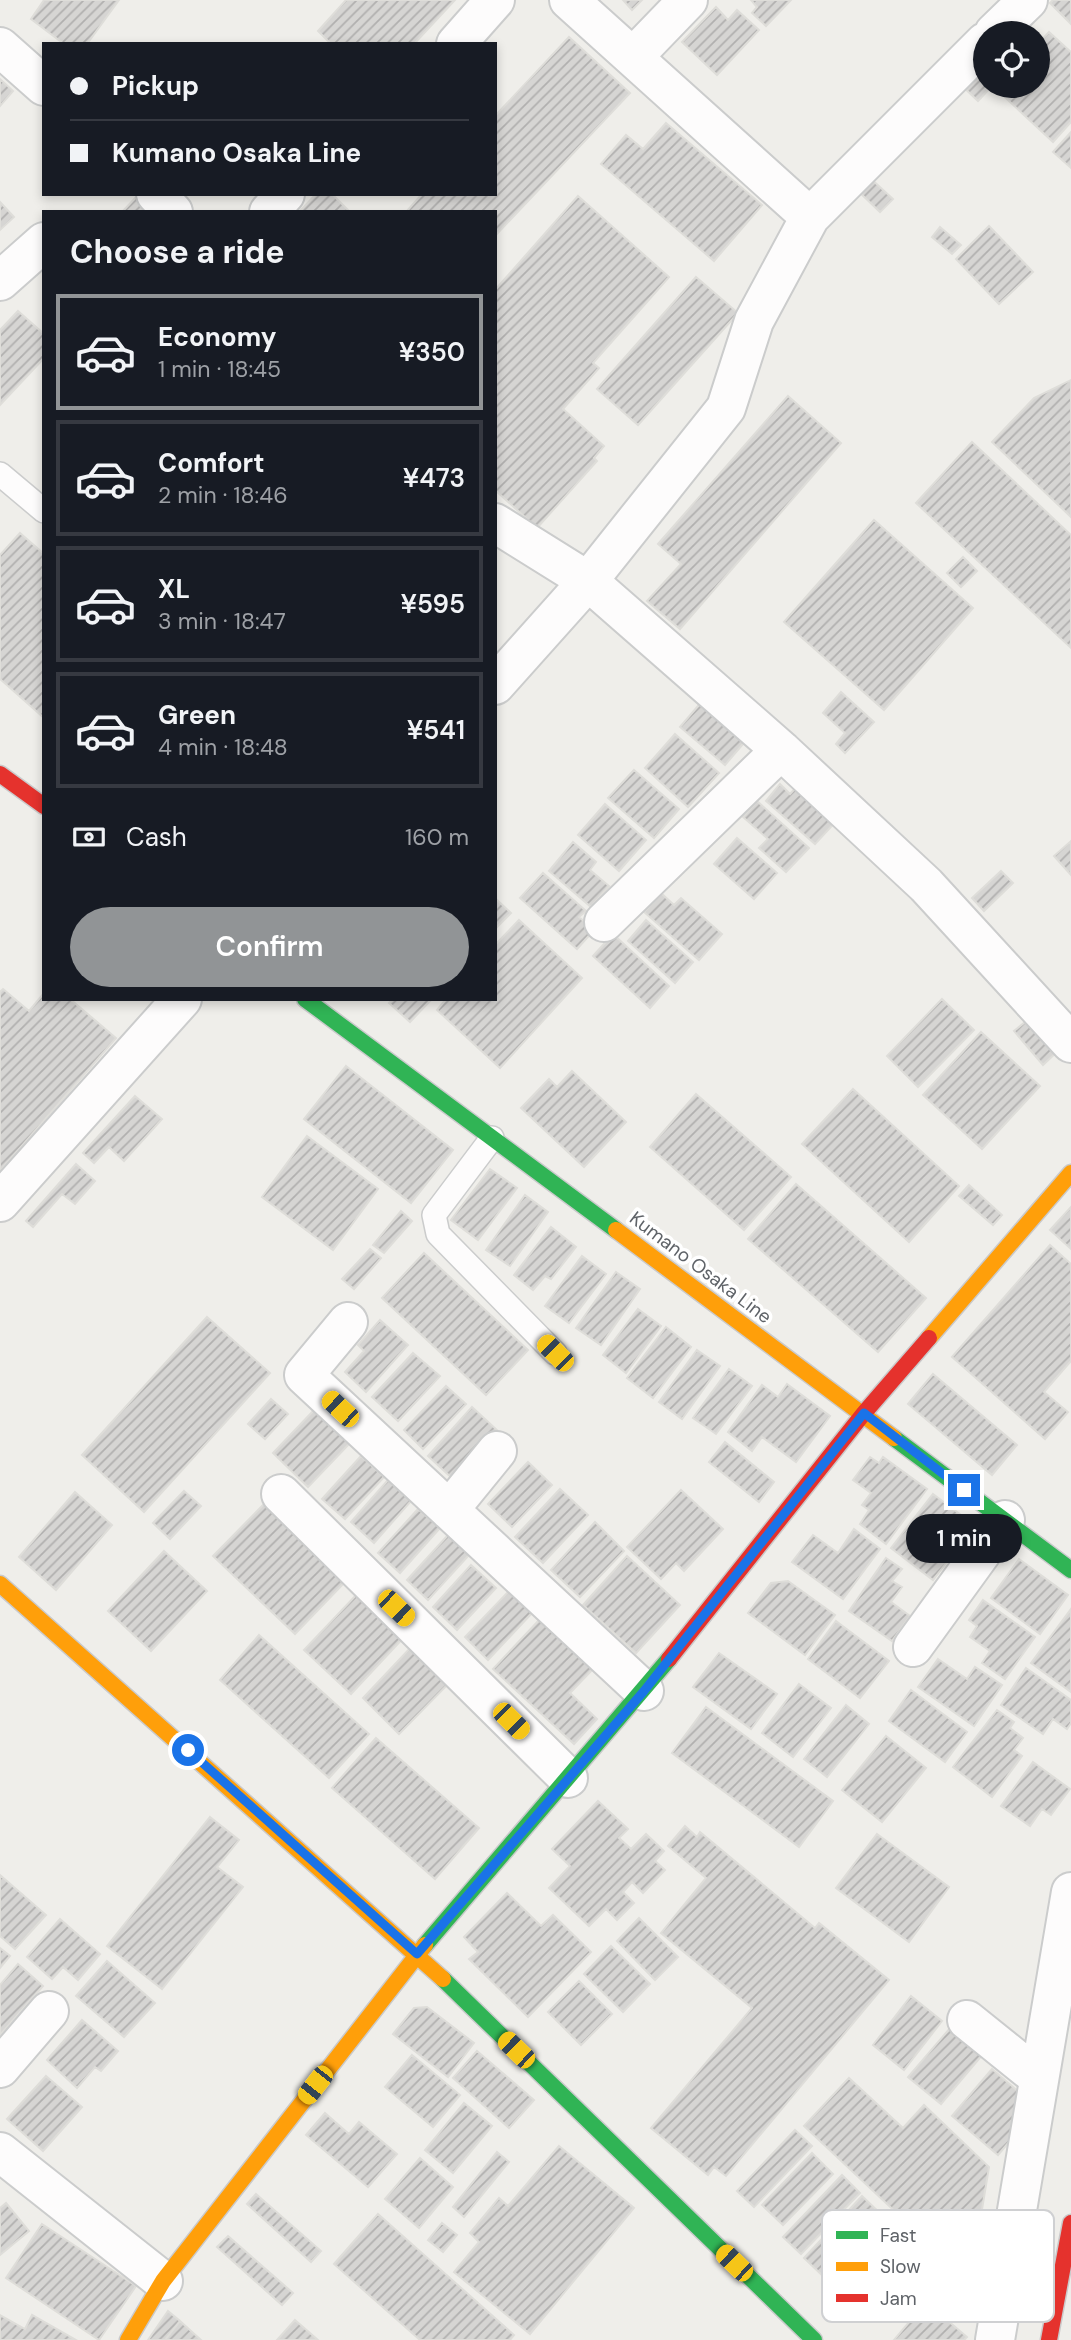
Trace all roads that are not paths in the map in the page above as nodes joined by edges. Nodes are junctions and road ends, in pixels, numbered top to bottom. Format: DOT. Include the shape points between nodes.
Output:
graph roads {
  1 [pos="495,0"];
  2 [pos="569,0"];
  3 [pos="688,0"];
  4 [pos="1028,0"];
  5 [pos="1006,21"];
  6 [pos="458,42"];
  7 [pos="0,47"];
  8 [pos="973,54"];
  9 [pos="633,57"];
  10 [pos="42,84"];
  11 [pos="158,196"];
  12 [pos="283,196"];
  13 [pos="171,210"];
  14 [pos="271,210"];
  15 [pos="810,217"];
  16 [pos="42,244"];
  17 [pos="0,281"];
  18 [pos="0,474"];
  19 [pos="42,509"];
  20 [pos="497,524"];
  21 [pos="588,581"];
  22 [pos="497,683"];
  23 [pos="781,750"];
  24 [pos="0,774"];
  25 [pos="42,805"];
  26 [pos="604,922"];
  27 [pos="180,1001"];
  28 [pos="308,1001"];
  29 [pos="1071,1043"];
  30 [pos="492,1138"];
  31 [pos="1071,1172"];
  32 [pos="0,1202"];
  33 [pos="348,1322"];
  34 [pos="555,1353"];
  35 [pos="864,1413"];
  36 [pos="497,1451"];
  37 [pos="281,1494"];
  38 [pos="449,1510"];
  39 [pos="1005,1520"];
  40 [pos="1071,1570"];
  41 [pos="0,1584"];
  42 [pos="913,1647"];
  43 [pos="644,1691"];
  44 [pos="568,1778"];
  45 [pos="1071,1892"];
  46 [pos="417,1954"];
  47 [pos="49,2011"];
  48 [pos="967,2020"];
  49 [pos="0,2068"];
  50 [pos="1039,2078"];
  51 [pos="0,2152"];
  52 [pos="1017,2210"];
  53 [pos="1071,2223"];
  54 [pos="163,2281"];
  55 [pos="1054,2313"];
  56 [pos="998,2322"];
  57 [pos="1052,2322"];
  58 [pos="128,2340"];
  59 [pos="814,2340"];
  60 [pos="995,2340"];
  61 [pos="1049,2340"];
  1 -- 6 [label="street"];
  2 -- 9 [label="street"];
  3 -- 9 [label="street"];
  4 -- 5 [label="street"];
  7 -- 10 [label="street"];
  8 -- 15 [label="street"];
  9 -- 15 [label="street"];
  11 -- 13 [label="street"];
  12 -- 14 [label="street"];
  15 -- 21 [label="street" via="754,321 726,408"];
  16 -- 17 [label="street"];
  18 -- 19 [label="lane"];
  20 -- 21 [label="street"];
  21 -- 22 [label="street"];
  21 -- 23 [label="street"];
  23 -- 26 [label="street"];
  23 -- 29 [label="street" via="926,885"];
  24 -- 25 [label="main road"];
  27 -- 32 [label="street"];
  28 -- 30 [label="main road, Kumano Osaka Line"];
  30 -- 34 [label="lane" via="434,1215 438,1234"];
  30 -- 35 [label="main road, Kumano Osaka Line"];
  31 -- 35 [label="main road"];
  33 -- 38 [label="street" via="304,1375"];
  35 -- 39 [label="main road, Kumano Osaka Line"];
  35 -- 43 [label="main road"];
  36 -- 38 [label="street"];
  37 -- 44 [label="street"];
  38 -- 43 [label="street"];
  39 -- 40 [label="main road, Kumano Osaka Line"];
  39 -- 42 [label="street"];
  41 -- 46 [label="main road"];
  43 -- 44 [label="main road"];
  44 -- 46 [label="main road"];
  45 -- 50 [label="street"];
  46 -- 54 [label="main road"];
  46 -- 59 [label="main road"];
  47 -- 49 [label="street"];
  48 -- 50 [label="street"];
  50 -- 52 [label="street"];
  51 -- 54 [label="street"];
  53 -- 55 [label="main road"];
  54 -- 58 [label="main road"];
  56 -- 60 [label="street"];
  57 -- 61 [label="main road"];
}
